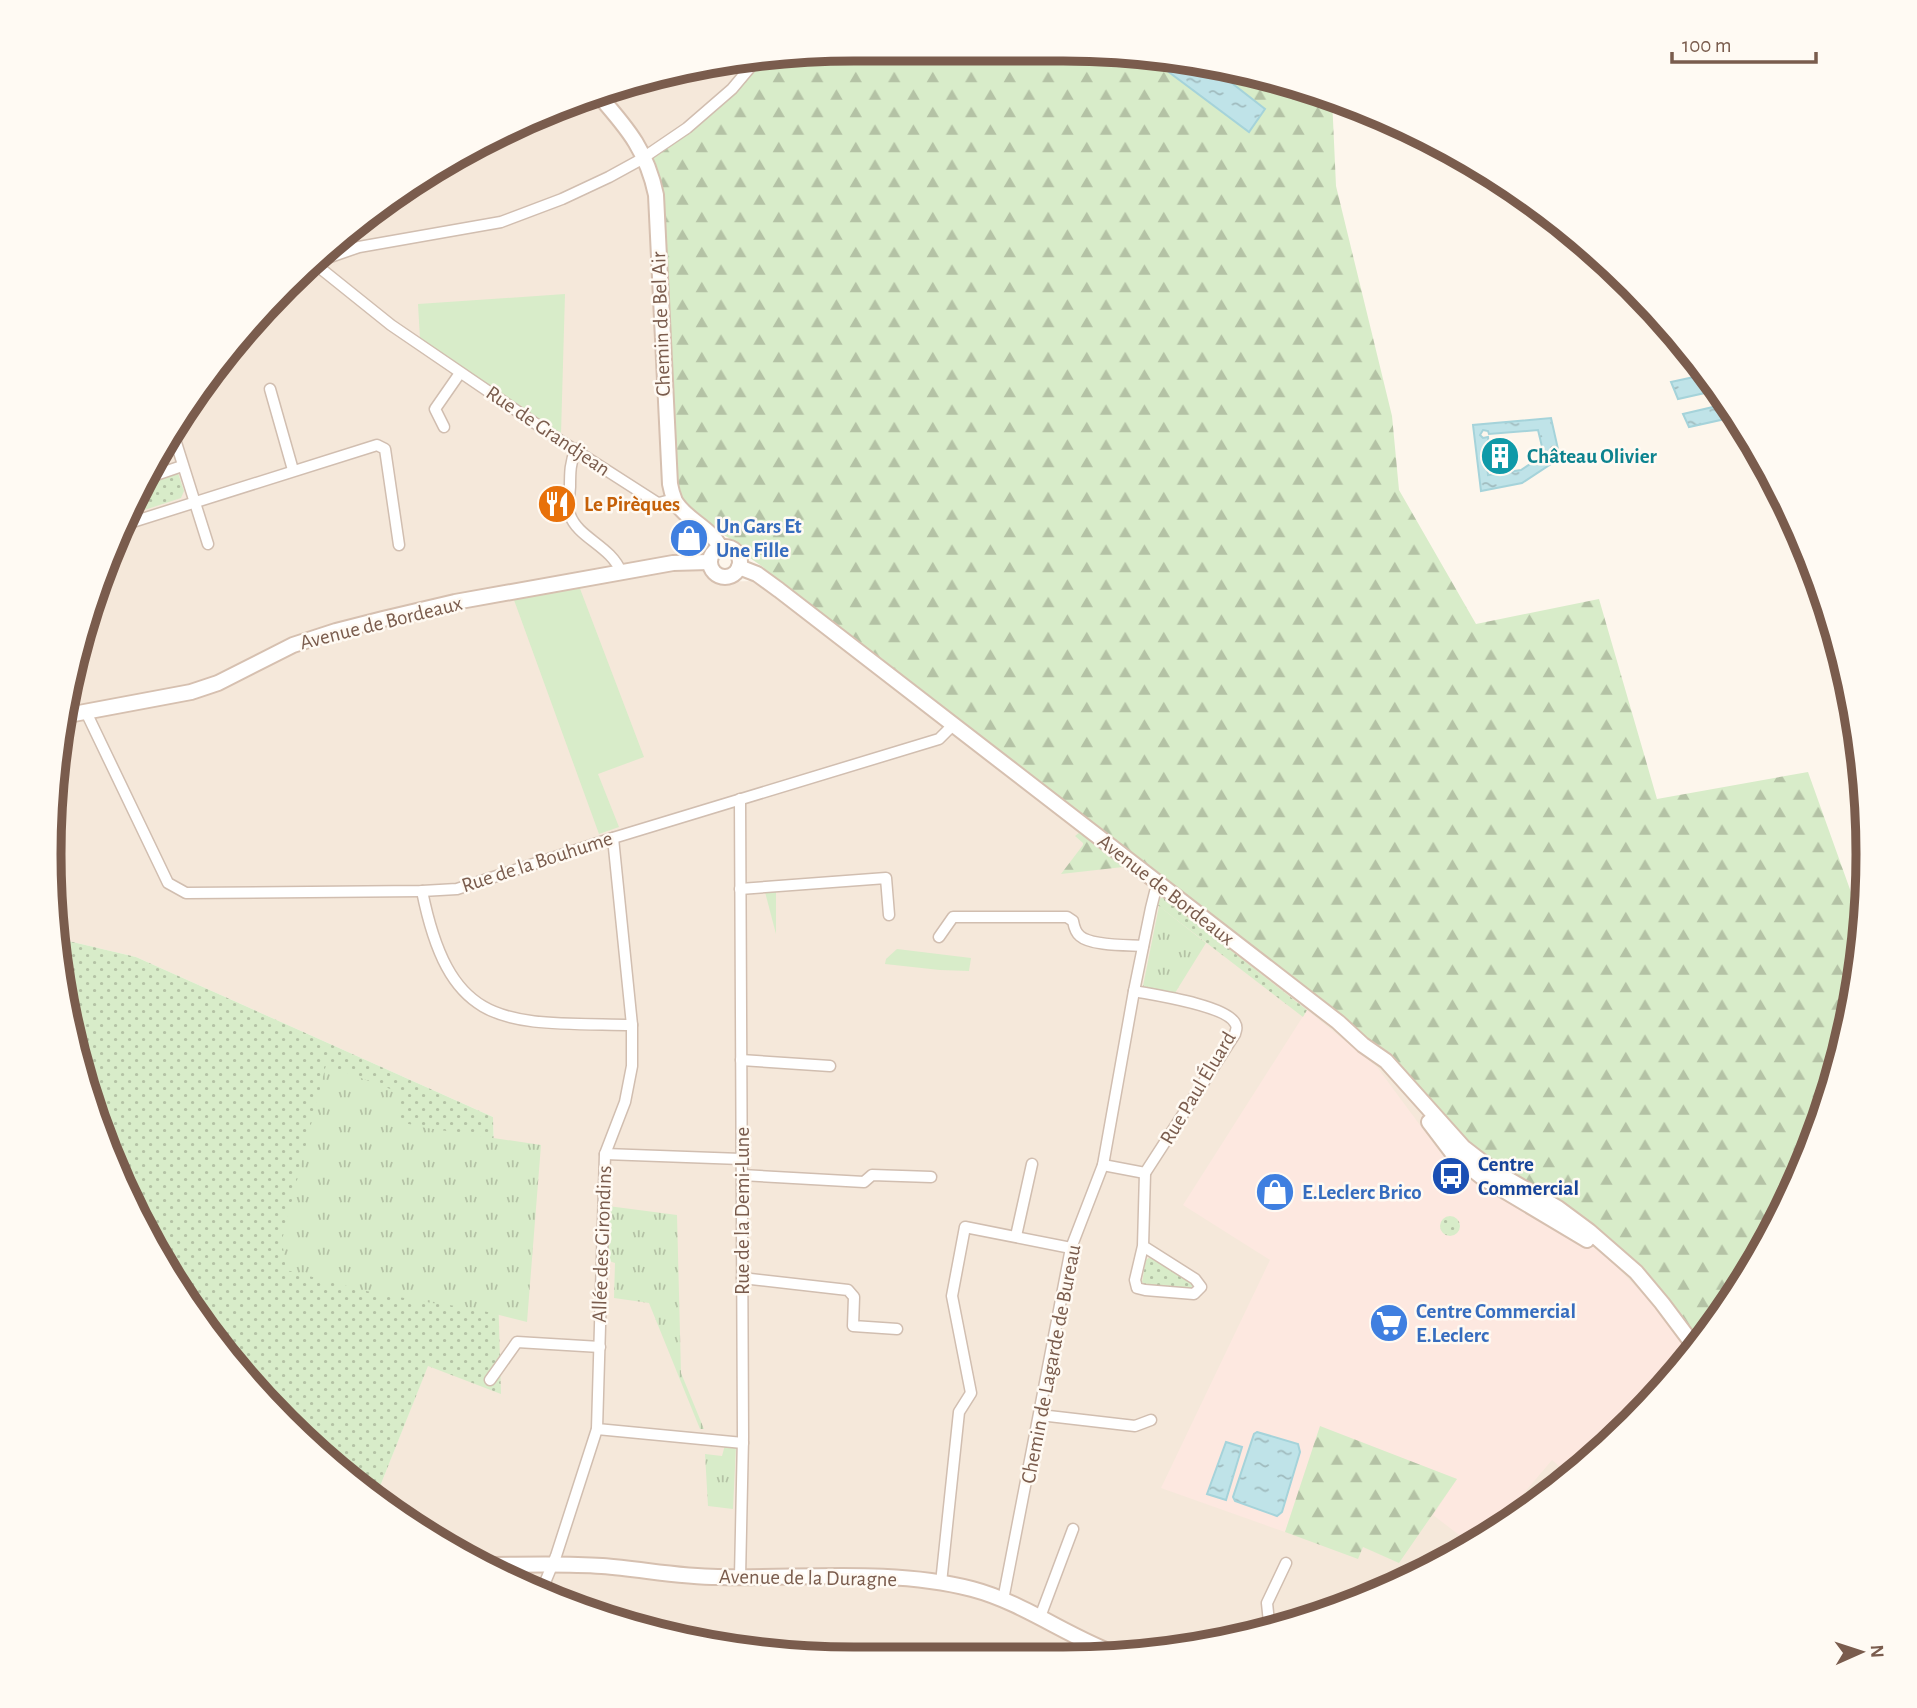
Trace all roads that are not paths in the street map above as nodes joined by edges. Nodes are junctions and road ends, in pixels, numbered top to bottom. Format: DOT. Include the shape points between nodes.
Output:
graph roads {
  1 [pos="749,68"];
  2 [pos="604,102"];
  3 [pos="645,157"];
  4 [pos="334,256"];
  5 [pos="320,268"];
  6 [pos="460,373"];
  7 [pos="270,389"];
  8 [pos="444,427"];
  9 [pos="176,444"];
  10 [pos="576,449"];
  11 [pos="182,466"];
  12 [pos="293,470"];
  13 [pos="158,474"];
  14 [pos="674,499"];
  15 [pos="194,503"];
  16 [pos="135,521"];
  17 [pos="208,544"];
  18 [pos="399,545"];
  19 [pos="720,547"];
  20 [pos="709,562"];
  21 [pos="739,567"];
  22 [pos="621,572"];
  23 [pos="86,712"];
  24 [pos="74,714"];
  25 [pos="953,724"];
  26 [pos="740,799"];
  27 [pos="613,838"];
  28 [pos="1159,885"];
  29 [pos="740,889"];
  30 [pos="422,891"];
  31 [pos="889,915"];
  32 [pos="939,937"];
  33 [pos="1143,946"];
  34 [pos="1134,991"];
  35 [pos="632,1025"];
  36 [pos="1363,1045"];
  37 [pos="741,1060"];
  38 [pos="830,1066"];
  39 [pos="605,1154"];
  40 [pos="741,1159"];
  41 [pos="1032,1164"];
  42 [pos="1103,1165"];
  43 [pos="1145,1173"];
  44 [pos="741,1175"];
  45 [pos="931,1177"];
  46 [pos="1016,1236"];
  47 [pos="1143,1246"];
  48 [pos="1071,1248"];
  49 [pos="742,1278"];
  50 [pos="1658,1299"];
  51 [pos="897,1329"];
  52 [pos="1690,1340"];
  53 [pos="600,1347"];
  54 [pos="489,1380"];
  55 [pos="1040,1415"];
  56 [pos="1151,1420"];
  57 [pos="597,1429"];
  58 [pos="743,1443"];
  59 [pos="1073,1529"];
  60 [pos="1286,1563"];
  61 [pos="552,1564"];
  62 [pos="502,1565"];
  63 [pos="740,1577"];
  64 [pos="544,1583"];
  65 [pos="941,1583"];
  66 [pos="1003,1600"];
  67 [pos="1040,1617"];
  68 [pos="1269,1620"];
  69 [pos="1089,1646"];
  1 -- 3 [label="street" via="687,128"];
  2 -- 3 [label="main road, Chemin de Bel Air"];
  3 -- 4 [label="street" via="562,199 501,222 359,247"];
  3 -- 14 [label="main road, Chemin de Bel Air" via="656,195 668,469"];
  5 -- 6 [label="street, Rue de Grandjean"];
  6 -- 8 [label="street" via="435,409"];
  6 -- 10 [label="street, Rue de Grandjean"];
  7 -- 12 [label="street"];
  9 -- 11 [label="street"];
  10 -- 14 [label="street, Rue de Grandjean" via="656,502"];
  10 -- 22 [label="street" via="570,461 569,511 573,521 613,557"];
  11 -- 13 [label="street"];
  11 -- 15 [label="street"];
  12 -- 15 [label="street"];
  12 -- 18 [label="street" via="377,445 385,449"];
  14 -- 19 [label="main road"];
  15 -- 16 [label="street"];
  15 -- 17 [label="street"];
  19 -- 20 [label="main road"];
  19 -- 21 [label="main road" via="736,551"];
  20 -- 21 [label="main road" via="719,576 729,577"];
  20 -- 22 [label="main road, Avenue de Bordeaux"];
  21 -- 25 [label="main road, Avenue de Bordeaux" via="757,574"];
  22 -- 23 [label="main road, Avenue de Bordeaux" via="428,608 336,631 293,645 191,692"];
  23 -- 24 [label="main road, Avenue de Bordeaux"];
  23 -- 30 [label="street, Rue de la Bouhume" via="168,883 186,893"];
  25 -- 26 [label="street, Rue de la Bouhume" via="939,739"];
  25 -- 28 [label="main road, Avenue de Bordeaux"];
  26 -- 27 [label="street, Rue de la Bouhume"];
  26 -- 29 [label="street, Rue de la Demi-Lune"];
  27 -- 30 [label="street, Rue de la Bouhume" via="457,889"];
  27 -- 35 [label="street, Allée des Girondins"];
  28 -- 33 [label="street, Chemin de Lagarde de Bureau"];
  28 -- 36 [label="main road, Avenue de Bordeaux"];
  29 -- 31 [label="street" via="886,878"];
  29 -- 37 [label="street, Rue de la Demi-Lune"];
  30 -- 35 [label="street" via="444,963 463,992 479,1006 520,1021"];
  32 -- 33 [label="street" via="953,917 1067,918 1090,942"];
  33 -- 34 [label="street, Chemin de Lagarde de Bureau"];
  34 -- 42 [label="street, Chemin de Lagarde de Bureau"];
  34 -- 43 [label="street, Rue Paul Éluard" via="1214,1009 1237,1027"];
  35 -- 39 [label="street, Allée des Girondins" via="632,1066 625,1101"];
  36 -- 50 [label="main road, Avenue de Bordeaux" via="1386,1061 1475,1158 1580,1224 1636,1272"];
  36 -- 50 [label="main road" via="1454,1155 1483,1178 1614,1257"];
  37 -- 38 [label="street"];
  37 -- 40 [label="street, Rue de la Demi-Lune"];
  39 -- 40 [label="street"];
  39 -- 53 [label="street, Allée des Girondins"];
  40 -- 44 [label="street, Rue de la Demi-Lune"];
  41 -- 46 [label="street"];
  42 -- 43 [label="street"];
  42 -- 48 [label="street, Chemin de Lagarde de Bureau"];
  43 -- 47 [label="street"];
  44 -- 45 [label="street" via="864,1182 872,1175"];
  44 -- 49 [label="street, Rue de la Demi-Lune"];
  46 -- 48 [label="street"];
  46 -- 65 [label="street" via="965,1227 952,1296 971,1393 960,1412"];
  47 -- 47 [label="street" via="1137,1288 1194,1294 1201,1287"];
  48 -- 55 [label="street, Chemin de Lagarde de Bureau"];
  49 -- 51 [label="street" via="848,1290 854,1297 853,1326"];
  49 -- 58 [label="street, Rue de la Demi-Lune"];
  50 -- 52 [label="main road"];
  53 -- 54 [label="street" via="517,1342"];
  53 -- 57 [label="street, Allée des Girondins"];
  55 -- 56 [label="street" via="1135,1426"];
  55 -- 66 [label="street, Chemin de Lagarde de Bureau"];
  57 -- 58 [label="street"];
  57 -- 61 [label="street, Allée des Girondins"];
  58 -- 63 [label="street, Rue de la Demi-Lune"];
  59 -- 67 [label="street"];
  60 -- 68 [label="street" via="1267,1603"];
  61 -- 62 [label="main road, Avenue de la Duragne"];
  61 -- 63 [label="main road, Avenue de la Duragne"];
  61 -- 64 [label="street, Allée des Girondins"];
  63 -- 65 [label="main road, Avenue de la Duragne" via="842,1576"];
  65 -- 66 [label="main road, Avenue de la Duragne"];
  66 -- 67 [label="main road, Avenue de la Duragne"];
  67 -- 69 [label="main road, Avenue de la Duragne"];
}
